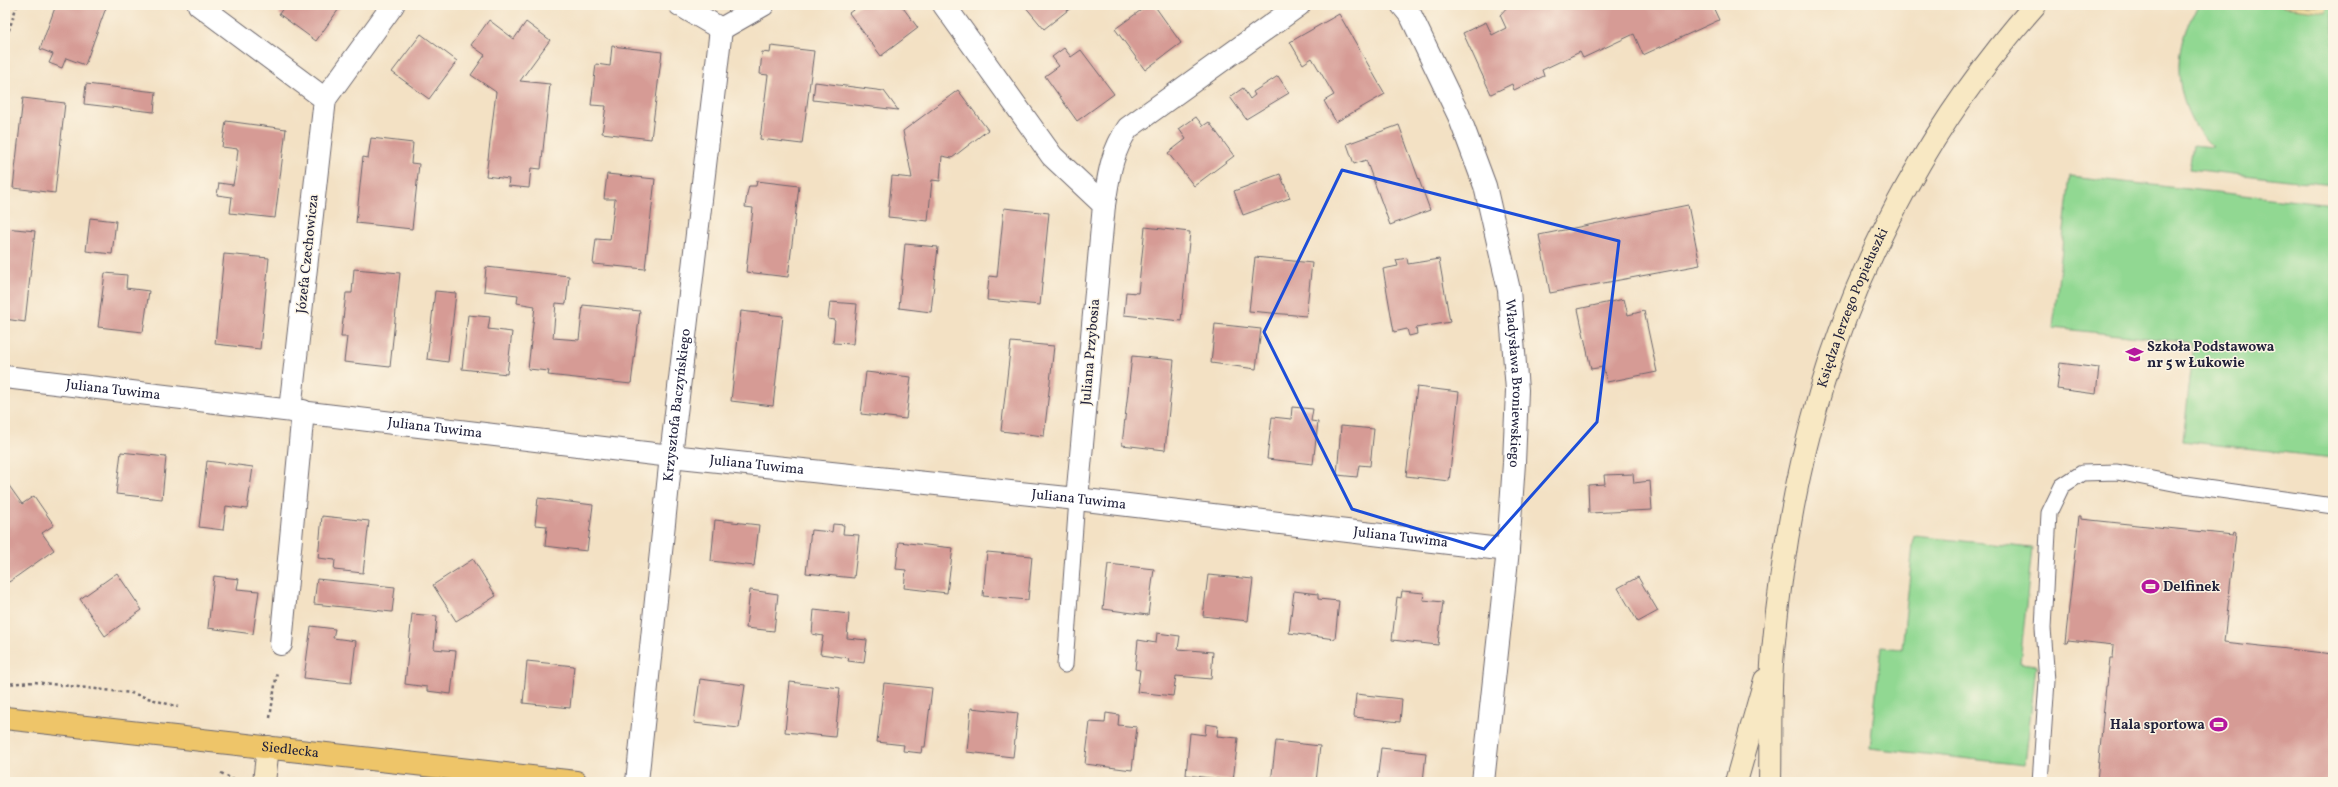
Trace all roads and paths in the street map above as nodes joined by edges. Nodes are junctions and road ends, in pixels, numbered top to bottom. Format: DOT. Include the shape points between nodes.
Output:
graph roads {
  1 [pos="17,5"];
  2 [pos="199,5"];
  3 [pos="393,5"];
  4 [pos="680,5"];
  5 [pos="763,5"];
  6 [pos="944,5"];
  7 [pos="1299,5"];
  8 [pos="1402,5"];
  9 [pos="2035,5"];
  10 [pos="721,29"];
  11 [pos="5,42"];
  12 [pos="325,99"];
  13 [pos="1104,205"];
  14 [pos="5,377"];
  15 [pos="297,411"];
  16 [pos="671,456"];
  17 [pos="1077,499"];
  18 [pos="2333,506"];
  19 [pos="1508,550"];
  20 [pos="281,644"];
  21 [pos="1773,652"];
  22 [pos="1065,665"];
  23 [pos="5,684"];
  24 [pos="180,707"];
  25 [pos="264,717"];
  26 [pos="5,718"];
  27 [pos="268,747"];
  28 [pos="264,782"];
  29 [pos="576,782"];
  30 [pos="637,782"];
  31 [pos="1483,782"];
  32 [pos="1736,782"];
  33 [pos="1770,782"];
  34 [pos="2040,782"];
  1 -- 11 [label="path"];
  2 -- 12 [label="street"];
  3 -- 12 [label="street, Józefa Czechowicza"];
  4 -- 10 [label="street"];
  5 -- 10 [label="street"];
  6 -- 13 [label="street" via="1052,156"];
  7 -- 13 [label="street, Juliana Przybosia" via="1128,128 1117,144 1110,165"];
  8 -- 19 [label="street, Władysława Broniewskiego" via="1411,16 1459,116 1485,186 1509,290 1517,390"];
  9 -- 21 [label="street, Księdza Jerzego Popiełuszki" via="2007,36 1938,135 1886,229 1842,327 1821,389 1803,455 1789,527"];
  10 -- 16 [label="street, Krzysztofa Baczyńskiego"];
  12 -- 15 [label="street, Józefa Czechowicza"];
  13 -- 17 [label="street, Juliana Przybosia"];
  14 -- 15 [label="street, Juliana Tuwima"];
  15 -- 16 [label="street, Juliana Tuwima"];
  15 -- 20 [label="street, Józefa Czechowicza"];
  16 -- 17 [label="street, Juliana Tuwima"];
  16 -- 30 [label="street, Krzysztofa Baczyńskiego"];
  17 -- 19 [label="street, Juliana Tuwima"];
  17 -- 22 [label="lane"];
  18 -- 34 [label="lane" via="2178,484 2117,472 2082,473 2062,486 2050,513 2043,628 2047,682"];
  19 -- 31 [label="street, Władysława Broniewskiego"];
  20 -- 25 [label="path" via="271,718"];
  21 -- 32 [label="street, Księdza Jerzego Popiełuszki"];
  21 -- 33 [label="street, Księdza Jerzego Popiełuszki"];
  23 -- 24 [label="path" via="34,682 131,692"];
  26 -- 27 [label="main road, Siedlecka"];
  27 -- 28 [label="street"];
  27 -- 29 [label="main road, Siedlecka"];
}
